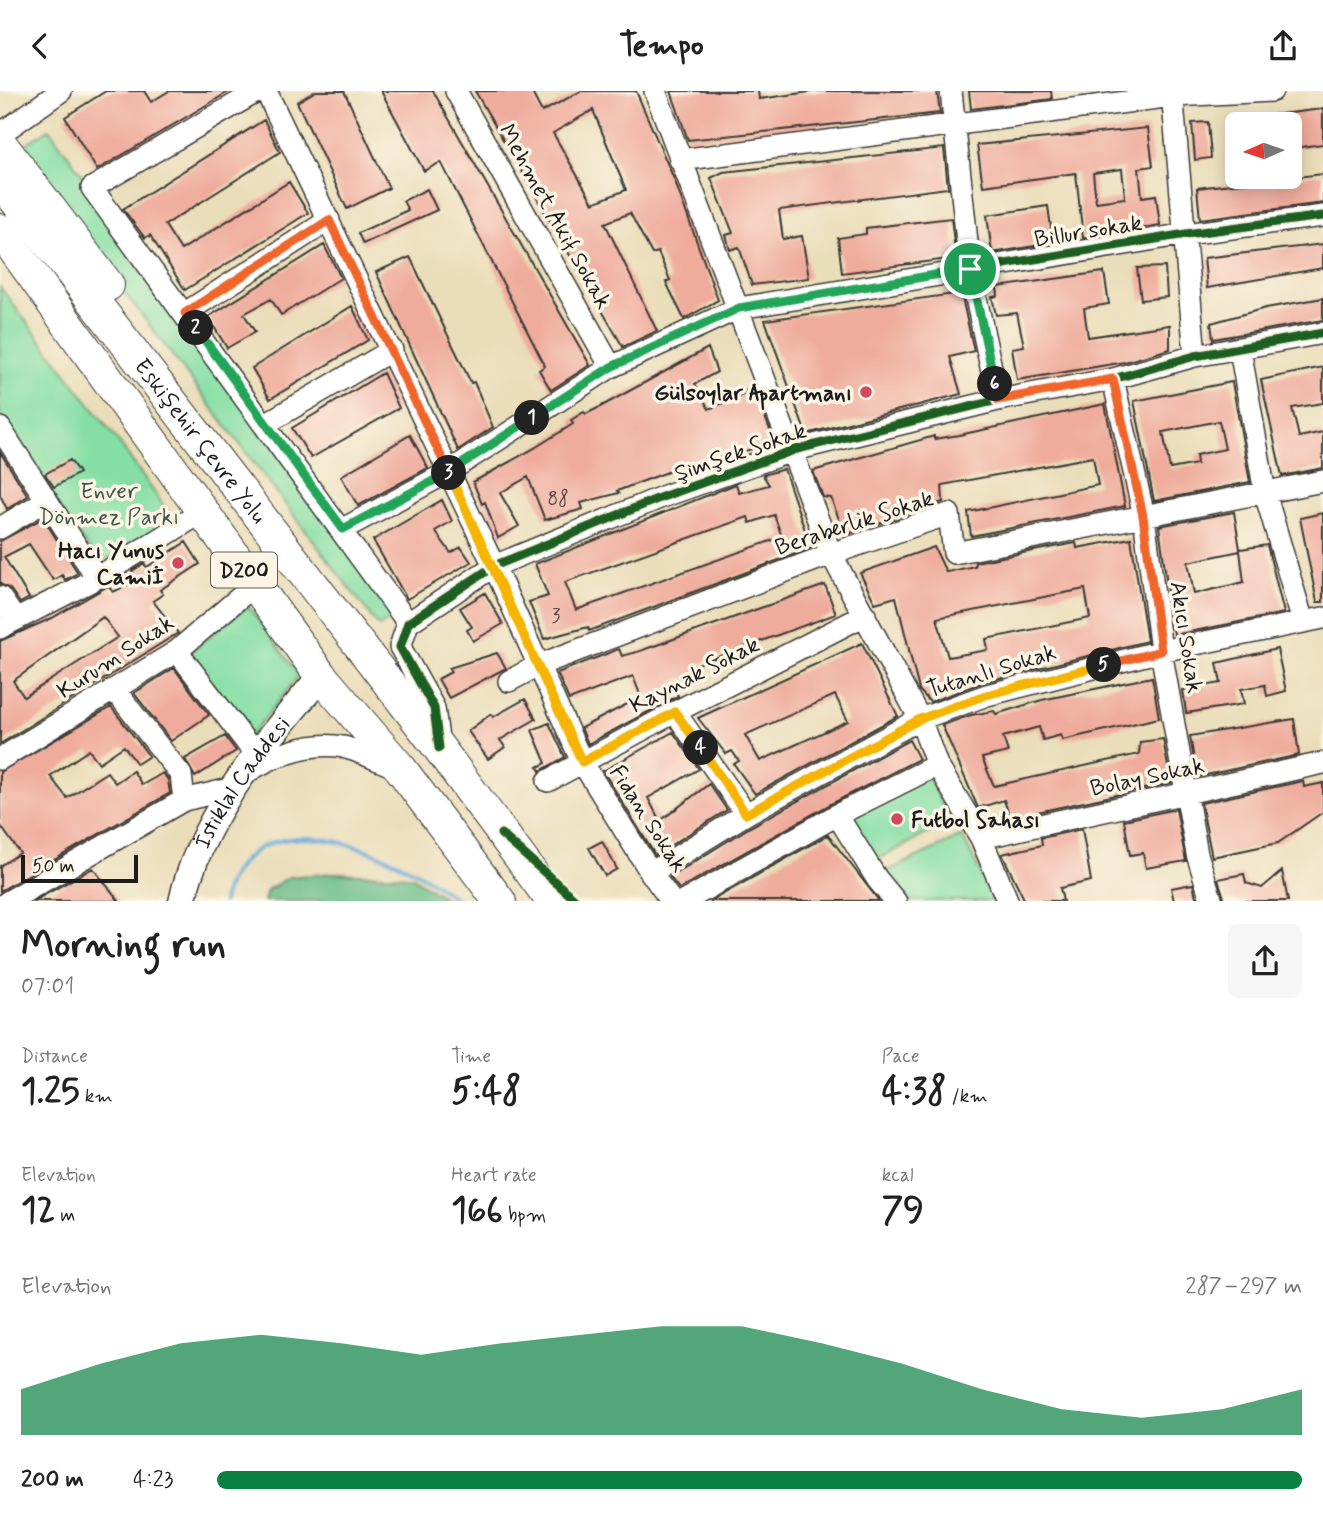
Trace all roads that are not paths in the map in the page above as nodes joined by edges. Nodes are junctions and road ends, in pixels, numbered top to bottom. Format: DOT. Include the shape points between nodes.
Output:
graph roads {
  1 [pos="61,91"];
  2 [pos="258,91"];
  3 [pos="266,91"];
  4 [pos="456,91"];
  5 [pos="655,91"];
  6 [pos="951,91"];
  7 [pos="1272,91"];
  8 [pos="1172,94"];
  9 [pos="956,123"];
  10 [pos="0,134"];
  11 [pos="0,143"];
  12 [pos="680,160"];
  13 [pos="0,180"];
  14 [pos="1323,216"];
  15 [pos="329,220"];
  16 [pos="0,230"];
  17 [pos="1186,234"];
  18 [pos="0,264"];
  19 [pos="970,269"];
  20 [pos="739,308"];
  21 [pos="185,313"];
  22 [pos="1323,333"];
  23 [pos="1240,349"];
  24 [pos="392,351"];
  25 [pos="1195,356"];
  26 [pos="611,367"];
  27 [pos="1113,379"];
  28 [pos="998,400"];
  29 [pos="265,423"];
  30 [pos="0,428"];
  31 [pos="794,450"];
  32 [pos="448,473"];
  33 [pos="1323,481"];
  34 [pos="1265,493"];
  35 [pos="47,500"];
  36 [pos="1143,516"];
  37 [pos="194,517"];
  38 [pos="0,528"];
  39 [pos="343,529"];
  40 [pos="831,554"];
  41 [pos="494,566"];
  42 [pos="97,577"];
  43 [pos="252,587"];
  44 [pos="0,597"];
  45 [pos="865,615"];
  46 [pos="1313,620"];
  47 [pos="408,623"];
  48 [pos="7,624"];
  49 [pos="177,651"];
  50 [pos="1161,651"];
  51 [pos="539,665"];
  52 [pos="320,676"];
  53 [pos="509,681"];
  54 [pos="114,689"];
  55 [pos="675,712"];
  56 [pos="920,719"];
  57 [pos="439,748"];
  58 [pos="0,759"];
  59 [pos="582,762"];
  60 [pos="1323,763"];
  61 [pos="937,765"];
  62 [pos="401,769"];
  63 [pos="244,772"];
  64 [pos="548,781"];
  65 [pos="1187,795"];
  66 [pos="184,800"];
  67 [pos="746,814"];
  68 [pos="837,815"];
  69 [pos="500,834"];
  70 [pos="981,838"];
  71 [pos="651,873"];
  72 [pos="7,901"];
  73 [pos="182,901"];
  74 [pos="500,901"];
  75 [pos="553,901"];
  76 [pos="578,901"];
  77 [pos="672,901"];
  78 [pos="683,901"];
  79 [pos="896,901"];
  80 [pos="1008,901"];
  81 [pos="1212,901"];
  1 -- 10 [label="street"];
  2 -- 21 [label="street" via="92,188"];
  3 -- 15 [label="street, Fidan Sokak"];
  4 -- 26 [label="street, Mehmet Akif Sokak"];
  5 -- 12 [label="street"];
  6 -- 9 [label="street"];
  7 -- 8 [label="street"];
  8 -- 9 [label="street"];
  8 -- 17 [label="street"];
  9 -- 12 [label="street"];
  9 -- 19 [label="street"];
  11 -- 57 [label="highway" via="400,662"];
  12 -- 20 [label="street"];
  13 -- 57 [label="highway, Eskişehir Çevre Yolu / D200"];
  14 -- 17 [label="street"];
  15 -- 21 [label="street"];
  15 -- 24 [label="street, Fidan Sokak"];
  16 -- 52 [label="highway, Eskişehir Çevre Yolu / D200"];
  17 -- 19 [label="street, Billur sokak"];
  17 -- 25 [label="street"];
  18 -- 37 [label="highway"];
  19 -- 20 [label="street, Billur sokak"];
  19 -- 28 [label="street"];
  20 -- 26 [label="street, Billur sokak"];
  20 -- 31 [label="street"];
  21 -- 29 [label="street"];
  22 -- 23 [label="street, Şimşek Sokak"];
  23 -- 25 [label="street, Şimşek Sokak"];
  23 -- 34 [label="street"];
  24 -- 29 [label="street"];
  24 -- 32 [label="street, Fidan Sokak"];
  25 -- 27 [label="street, Şimşek Sokak"];
  26 -- 32 [label="street, Billur sokak"];
  27 -- 28 [label="street, Şimşek Sokak"];
  27 -- 36 [label="street, Akıcı Sokak"];
  28 -- 31 [label="street, Şimşek Sokak"];
  29 -- 39 [label="street"];
  30 -- 35 [label="street"];
  31 -- 40 [label="street"];
  31 -- 41 [label="street, Şimşek Sokak" via="662,497"];
  32 -- 39 [label="street, Billur sokak"];
  32 -- 41 [label="street, Fidan Sokak"];
  33 -- 34 [label="street, Beraberlik Sokak"];
  34 -- 36 [label="street, Beraberlik Sokak"];
  34 -- 46 [label="street"];
  35 -- 38 [label="street"];
  35 -- 42 [label="street"];
  36 -- 40 [label="street, Beraberlik Sokak" via="954,553 949,514"];
  36 -- 50 [label="street, Akıcı Sokak"];
  37 -- 42 [label="street"];
  37 -- 43 [label="highway" via="239,577"];
  39 -- 47 [label="street"];
  40 -- 45 [label="street"];
  40 -- 51 [label="street, Beraberlik Sokak"];
  41 -- 47 [label="street, Şimşek Sokak"];
  41 -- 51 [label="street, Fidan Sokak"];
  42 -- 48 [label="street"];
  43 -- 49 [label="street, Kurum Sokak"];
  43 -- 52 [label="highway"];
  44 -- 48 [label="street"];
  45 -- 55 [label="street, Kaynak Sokak"];
  45 -- 56 [label="street"];
  46 -- 50 [label="street, Tutanlı Sokak"];
  47 -- 57 [label="street" via="400,647 434,708"];
  49 -- 54 [label="street, Kurum Sokak"];
  49 -- 63 [label="street"];
  50 -- 56 [label="street, Tutanlı Sokak" via="986,695"];
  50 -- 65 [label="street, Akıcı Sokak"];
  51 -- 53 [label="street, Beraberlik Sokak"];
  51 -- 59 [label="street, Fidan Sokak"];
  52 -- 62 [label="highway, Eskişehir Çevre Yolu / D200"];
  52 -- 63 [label="main road, İstiklal Caddesi"];
  54 -- 58 [label="street, Kurum Sokak"];
  54 -- 66 [label="street" via="181,775"];
  55 -- 59 [label="street, Kaynak Sokak"];
  55 -- 67 [label="street"];
  56 -- 61 [label="street"];
  56 -- 67 [label="street, Tutanlı Sokak"];
  57 -- 69 [label="highway, Eskişehir Çevre Yolu / D200"];
  59 -- 64 [label="street, Kaynak Sokak"];
  59 -- 71 [label="street, Fidan Sokak"];
  60 -- 65 [label="street, Bolay Sokak"];
  61 -- 68 [label="street"];
  61 -- 70 [label="street"];
  62 -- 63 [label="street" via="342,747 309,747 272,757"];
  62 -- 74 [label="highway, Eskişehir Çevre Yolu / D200"];
  63 -- 66 [label="street"];
  63 -- 73 [label="main road, İstiklal Caddesi" via="190,866"];
  65 -- 70 [label="street, Bolay Sokak"];
  65 -- 81 [label="street, Akıcı Sokak" via="1197,854"];
  66 -- 72 [label="street"];
  67 -- 71 [label="street, Tutanlı Sokak"];
  68 -- 78 [label="street"];
  68 -- 79 [label="street"];
  69 -- 75 [label="highway, Eskişehir Çevre Yolu / D200"];
  69 -- 76 [label="highway"];
  70 -- 80 [label="street"];
  71 -- 77 [label="street, Fidan Sokak"];
}
